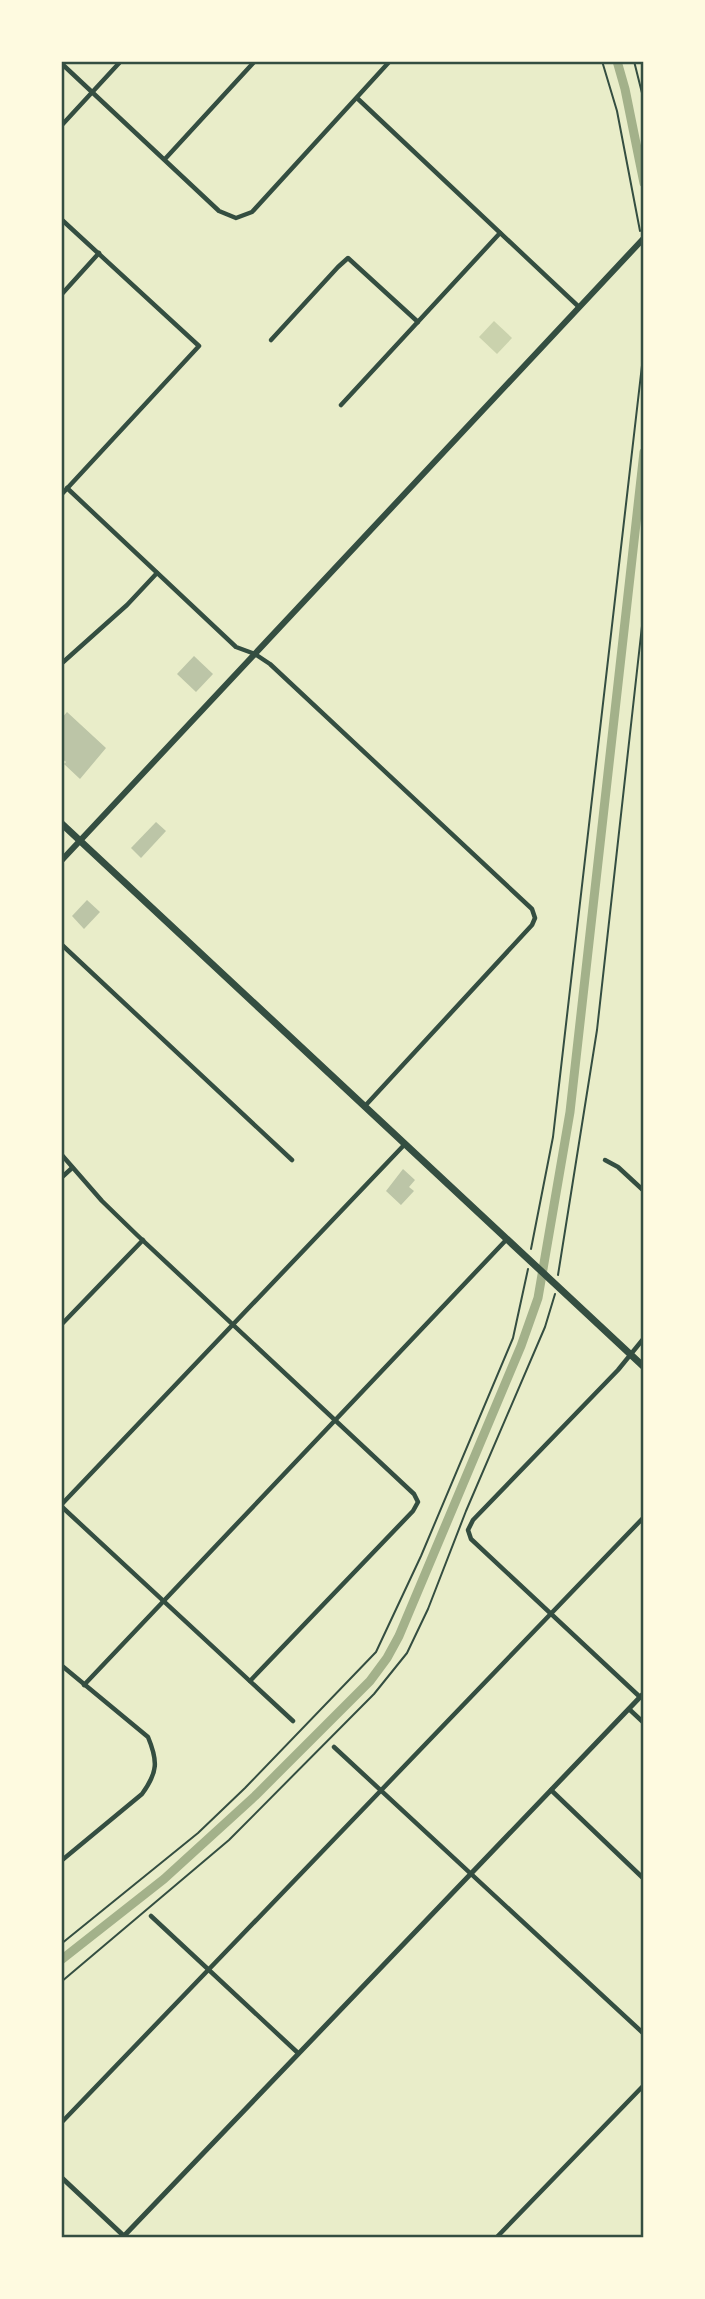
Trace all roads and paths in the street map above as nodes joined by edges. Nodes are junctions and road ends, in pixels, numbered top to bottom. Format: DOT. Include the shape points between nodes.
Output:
graph roads {
  1 [pos="121,61"];
  2 [pos="255,61"];
  3 [pos="390,61"];
  4 [pos="602,61"];
  5 [pos="634,61"];
  6 [pos="61,63"];
  7 [pos="92,92"];
  8 [pos="356,98"];
  9 [pos="644,101"];
  10 [pos="61,125"];
  11 [pos="165,159"];
  12 [pos="61,219"];
  13 [pos="500,233"];
  14 [pos="643,239"];
  15 [pos="99,253"];
  16 [pos="61,295"];
  17 [pos="579,307"];
  18 [pos="418,322"];
  19 [pos="271,340"];
  20 [pos="644,348"];
  21 [pos="341,405"];
  22 [pos="67,488"];
  23 [pos="61,495"];
  24 [pos="157,573"];
  25 [pos="644,608"];
  26 [pos="255,654"];
  27 [pos="61,664"];
  28 [pos="61,823"];
  29 [pos="80,841"];
  30 [pos="61,861"];
  31 [pos="61,944"];
  32 [pos="364,1107"];
  33 [pos="405,1144"];
  34 [pos="61,1154"];
  35 [pos="292,1160"];
  36 [pos="605,1160"];
  37 [pos="72,1168"];
  38 [pos="61,1178"];
  39 [pos="644,1191"];
  40 [pos="508,1238"];
  41 [pos="143,1240"];
  42 [pos="532,1245"];
  43 [pos="559,1270"];
  44 [pos="527,1276"];
  45 [pos="554,1301"];
  46 [pos="61,1325"];
  47 [pos="232,1325"];
  48 [pos="644,1338"];
  49 [pos="631,1355"];
  50 [pos="644,1367"];
  51 [pos="335,1420"];
  52 [pos="61,1505"];
  53 [pos="644,1517"];
  54 [pos="163,1602"];
  55 [pos="551,1615"];
  56 [pos="61,1665"];
  57 [pos="250,1681"];
  58 [pos="84,1685"];
  59 [pos="642,1695"];
  60 [pos="629,1709"];
  61 [pos="293,1721"];
  62 [pos="644,1723"];
  63 [pos="334,1747"];
  64 [pos="381,1790"];
  65 [pos="551,1790"];
  66 [pos="61,1861"];
  67 [pos="471,1873"];
  68 [pos="644,1879"];
  69 [pos="151,1916"];
  70 [pos="61,1944"];
  71 [pos="209,1970"];
  72 [pos="61,1982"];
  73 [pos="644,2034"];
  74 [pos="298,2053"];
  75 [pos="644,2085"];
  76 [pos="61,2123"];
  77 [pos="61,2176"];
  78 [pos="124,2237"];
  79 [pos="496,2238"];
  1 -- 7 [label="street"];
  2 -- 11 [label="street"];
  3 -- 8 [label="street"];
  4 -- 14 [label="path"];
  5 -- 9 [label="path"];
  6 -- 7 [label="street"];
  7 -- 10 [label="street"];
  7 -- 11 [label="street"];
  8 -- 11 [label="street" via="252,212 236,218 219,211"];
  8 -- 13 [label="street"];
  12 -- 15 [label="street"];
  13 -- 17 [label="street"];
  13 -- 18 [label="street"];
  14 -- 17 [label="main road"];
  15 -- 16 [label="street"];
  15 -- 22 [label="street" via="199,346"];
  17 -- 26 [label="main road"];
  18 -- 19 [label="street" via="348,258"];
  18 -- 21 [label="street"];
  20 -- 42 [label="path" via="553,1137"];
  22 -- 23 [label="street"];
  22 -- 24 [label="street"];
  24 -- 26 [label="street" via="236,647"];
  24 -- 27 [label="street"];
  25 -- 43 [label="path" via="597,1030"];
  26 -- 29 [label="main road"];
  26 -- 32 [label="street" via="531,909 535,918"];
  28 -- 29 [label="main road"];
  29 -- 30 [label="main road"];
  29 -- 32 [label="main road"];
  31 -- 35 [label="street"];
  32 -- 33 [label="main road"];
  33 -- 40 [label="main road"];
  33 -- 47 [label="street"];
  34 -- 37 [label="street"];
  36 -- 39 [label="street"];
  37 -- 38 [label="street"];
  37 -- 41 [label="street"];
  40 -- 49 [label="main road"];
  40 -- 51 [label="street"];
  41 -- 46 [label="street"];
  41 -- 47 [label="street"];
  44 -- 70 [label="path" via="513,1338 376,1652 198,1833"];
  45 -- 72 [label="path" via="407,1653 374,1694 229,1840"];
  47 -- 51 [label="street"];
  47 -- 52 [label="street"];
  48 -- 49 [label="street"];
  49 -- 50 [label="main road"];
  49 -- 55 [label="street" via="473,1520 468,1531"];
  51 -- 54 [label="street"];
  51 -- 57 [label="street" via="418,1502"];
  52 -- 54 [label="street"];
  53 -- 55 [label="street"];
  54 -- 57 [label="street"];
  54 -- 58 [label="street"];
  55 -- 59 [label="street"];
  55 -- 64 [label="street"];
  56 -- 58 [label="street"];
  57 -- 61 [label="street"];
  58 -- 66 [label="street" via="148,1737 156,1765 148,1787"];
  59 -- 60 [label="street"];
  60 -- 62 [label="street"];
  60 -- 65 [label="street"];
  63 -- 64 [label="street"];
  64 -- 67 [label="street"];
  64 -- 71 [label="street"];
  65 -- 67 [label="street"];
  65 -- 68 [label="street"];
  67 -- 73 [label="street"];
  67 -- 74 [label="street"];
  69 -- 71 [label="street"];
  71 -- 74 [label="street"];
  71 -- 76 [label="street"];
  74 -- 78 [label="street"];
  75 -- 79 [label="street"];
  77 -- 78 [label="street"];
}
